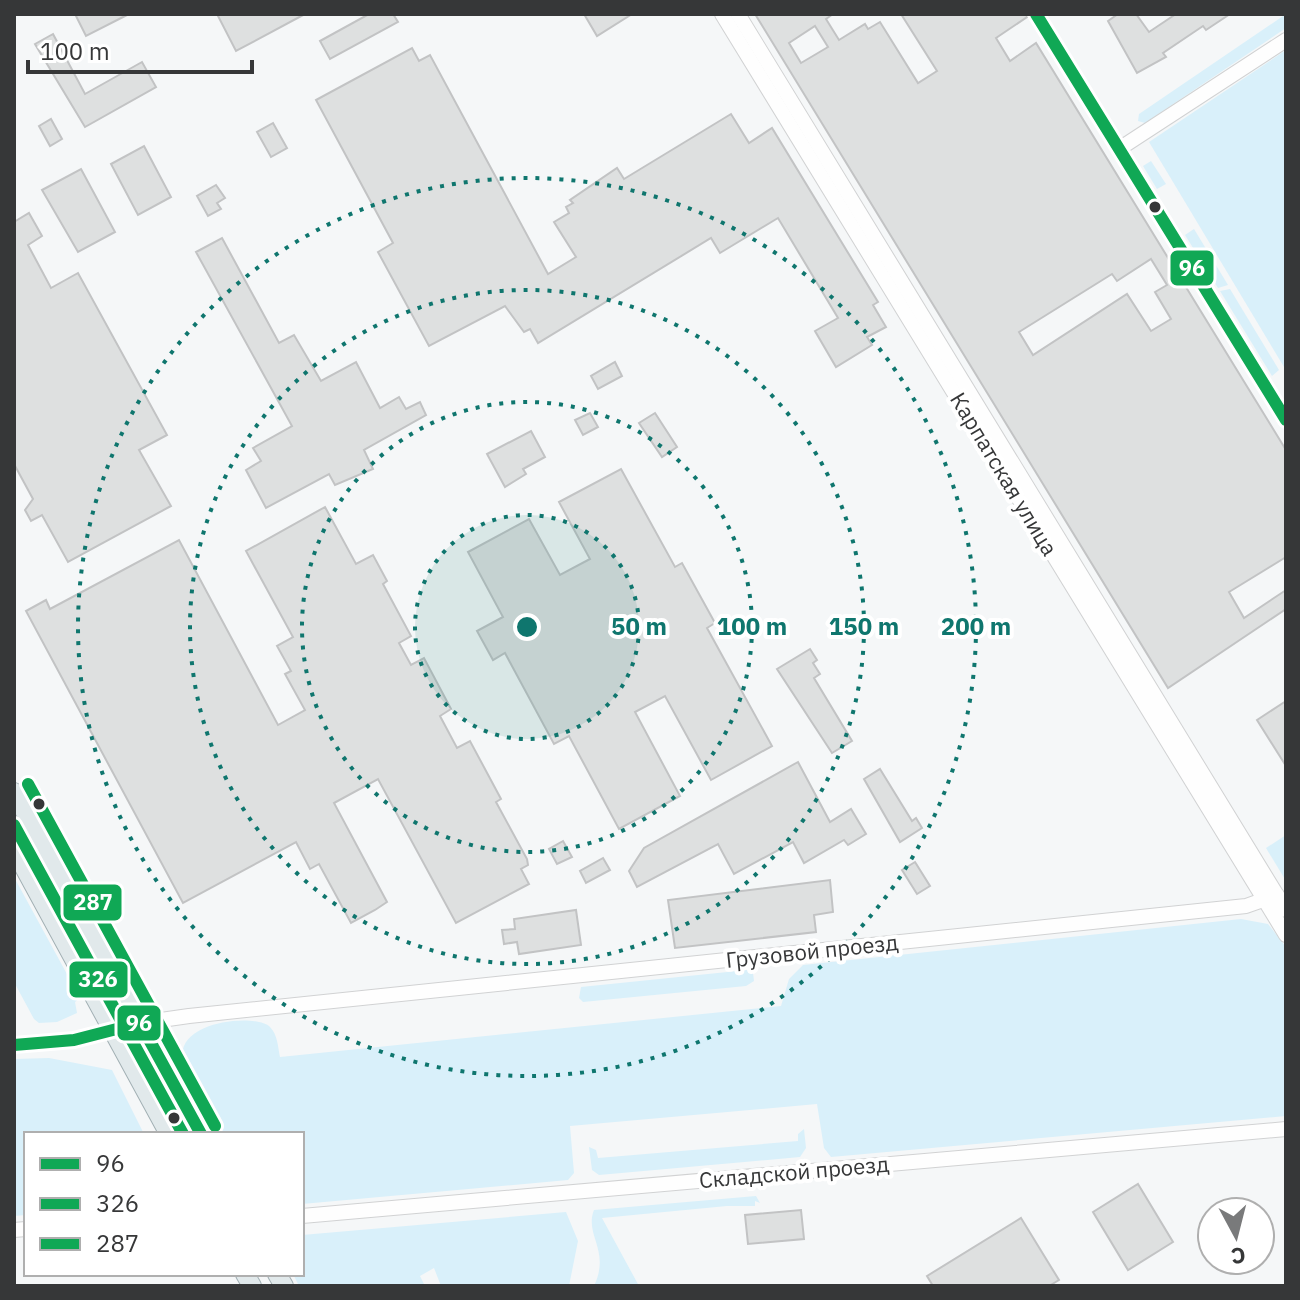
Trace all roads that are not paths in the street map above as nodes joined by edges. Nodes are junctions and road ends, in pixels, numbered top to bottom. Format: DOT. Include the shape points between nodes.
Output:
graph roads {
  1 [pos="722,14"];
  2 [pos="738,14"];
  3 [pos="1036,14"];
  4 [pos="1286,40"];
  5 [pos="1119,149"];
  6 [pos="1286,420"];
  7 [pos="14,792"];
  8 [pos="14,849"];
  9 [pos="1271,898"];
  10 [pos="1286,910"];
  11 [pos="1286,935"];
  12 [pos="140,1023"];
  13 [pos="114,1032"];
  14 [pos="14,1045"];
  15 [pos="1286,1129"];
  16 [pos="168,1132"];
  17 [pos="200,1132"];
  18 [pos="304,1216"];
  1 -- 9 [label="street, Карпатская улица"];
  2 -- 9 [label="street, Карпатская улица"];
  3 -- 5 [label="street"];
  4 -- 5 [label="street"];
  5 -- 6 [label="street"];
  7 -- 12 [label="main road"];
  8 -- 13 [label="main road"];
  9 -- 10 [label="street, Карпатская улица"];
  9 -- 11 [label="street, Карпатская улица"];
  9 -- 12 [label="street, Грузовой проезд"];
  12 -- 13 [label="street, Грузовой проезд"];
  12 -- 17 [label="main road"];
  13 -- 14 [label="street, Грузовой проезд"];
  13 -- 16 [label="main road"];
  15 -- 18 [label="street, Складской проезд"];
}
